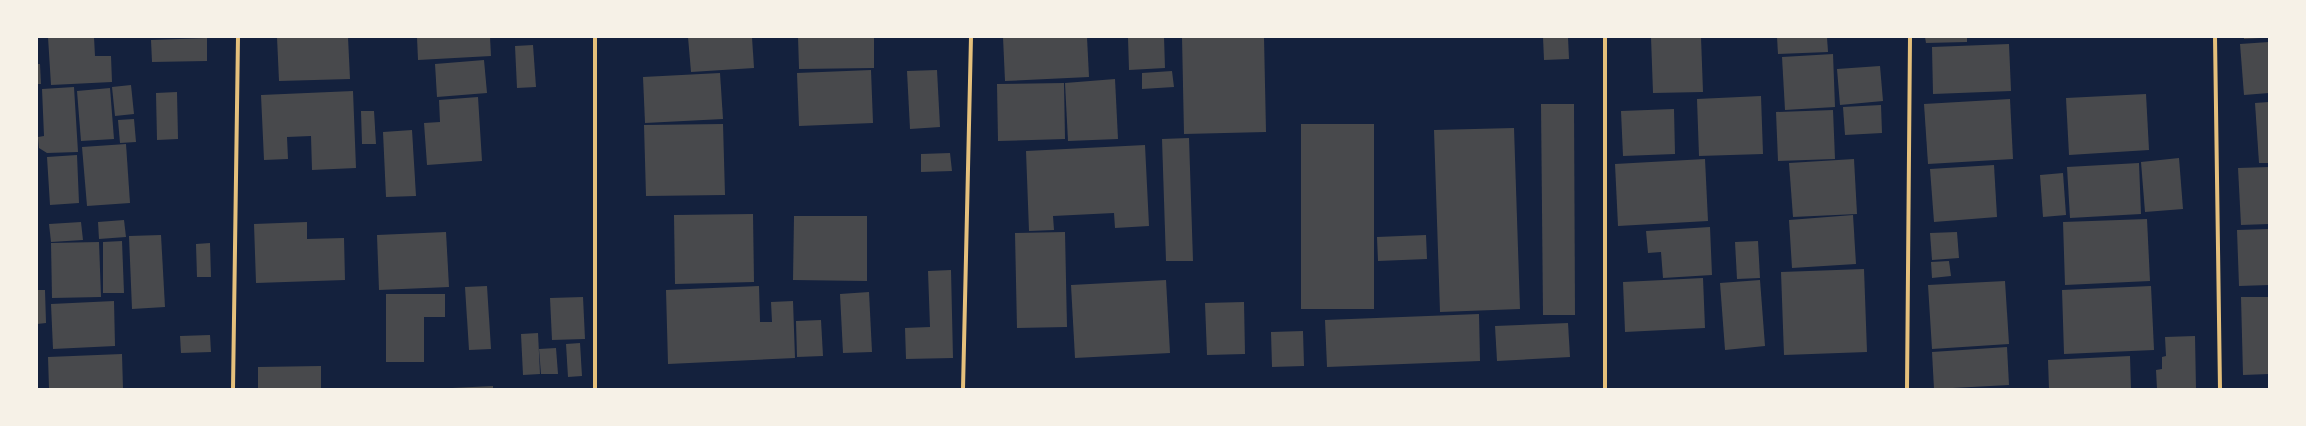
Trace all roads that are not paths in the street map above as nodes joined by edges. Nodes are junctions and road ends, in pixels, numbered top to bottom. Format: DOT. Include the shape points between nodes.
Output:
graph roads {
  1 [pos="238,37"];
  2 [pos="595,37"];
  3 [pos="971,37"];
  4 [pos="1605,37"];
  5 [pos="1910,37"];
  6 [pos="2214,37"];
  7 [pos="233,389"];
  8 [pos="595,389"];
  9 [pos="963,389"];
  10 [pos="1604,389"];
  11 [pos="1907,389"];
  12 [pos="2220,389"];
  1 -- 7 [label="street"];
  2 -- 8 [label="street"];
  3 -- 9 [label="street"];
  4 -- 10 [label="street"];
  5 -- 11 [label="street"];
  6 -- 12 [label="street"];
}
